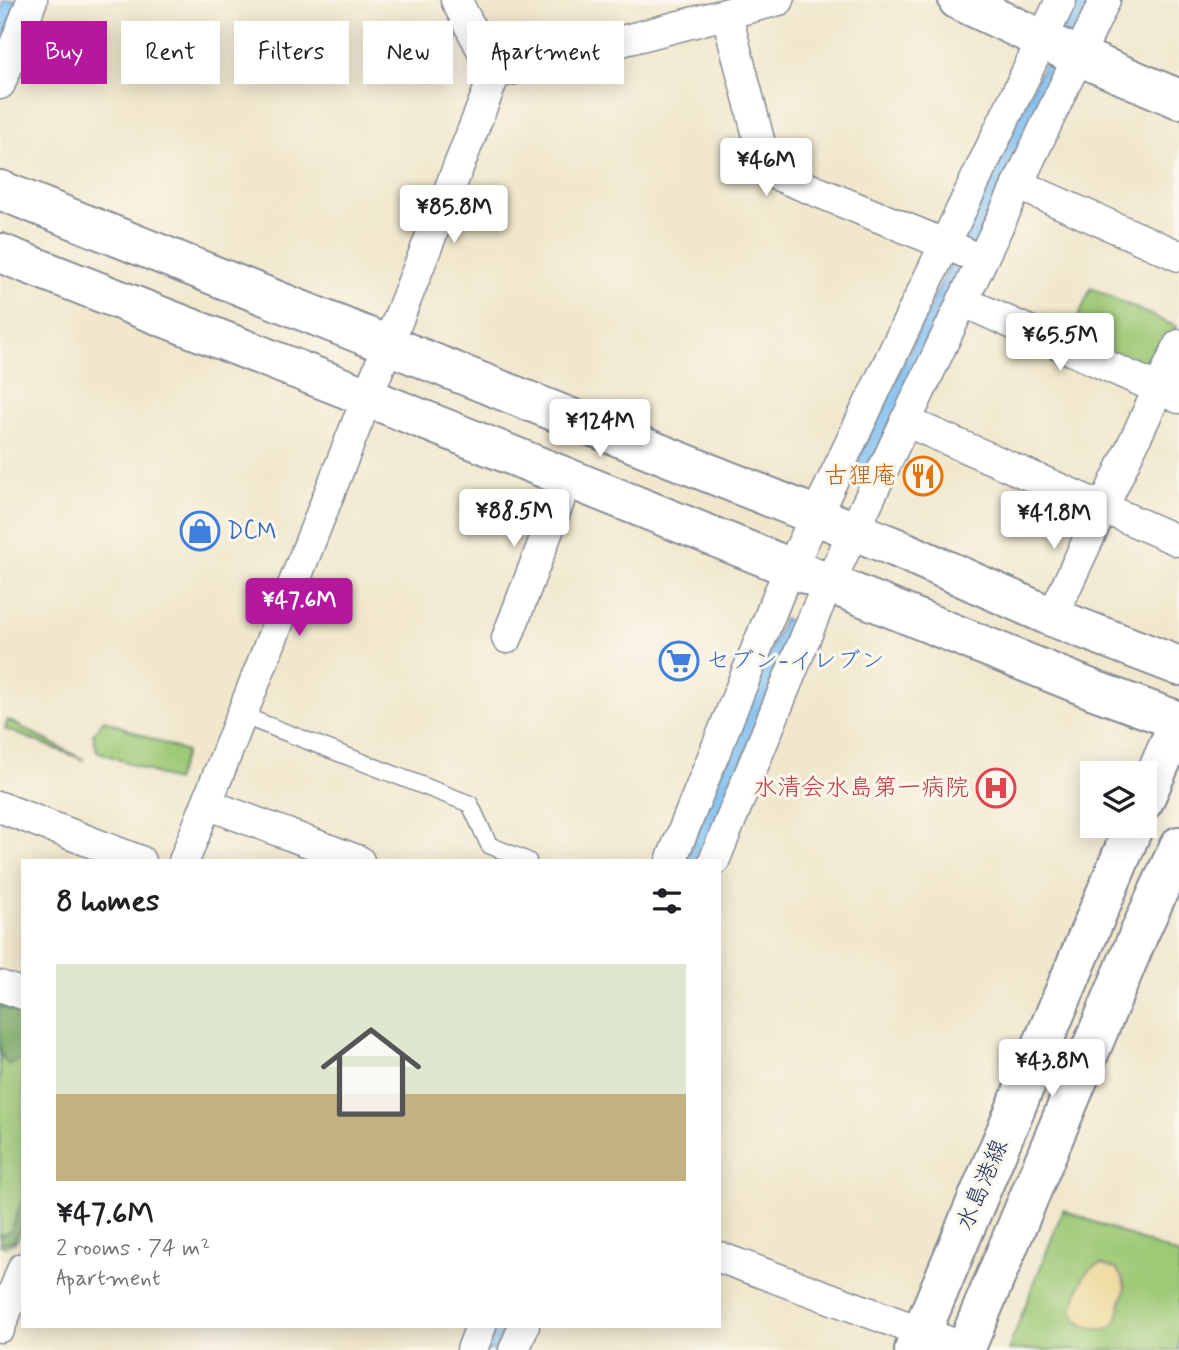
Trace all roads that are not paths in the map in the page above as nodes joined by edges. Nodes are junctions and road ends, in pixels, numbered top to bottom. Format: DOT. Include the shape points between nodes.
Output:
graph roads {
  1 [pos="32,0"];
  2 [pos="456,0"];
  3 [pos="779,0"];
  4 [pos="958,0"];
  5 [pos="1061,0"];
  6 [pos="1105,0"];
  7 [pos="727,15"];
  8 [pos="467,21"];
  9 [pos="624,41"];
  10 [pos="1060,48"];
  11 [pos="0,84"];
  12 [pos="491,84"];
  13 [pos="1179,99"];
  14 [pos="1017,184"];
  15 [pos="0,190"];
  16 [pos="964,252"];
  17 [pos="0,253"];
  18 [pos="1179,256"];
  19 [pos="962,301"];
  20 [pos="387,345"];
  21 [pos="1179,345"];
  22 [pos="1169,393"];
  23 [pos="367,397"];
  24 [pos="905,421"];
  25 [pos="568,478"];
  26 [pos="1103,507"];
  27 [pos="816,516"];
  28 [pos="853,531"];
  29 [pos="1179,541"];
  30 [pos="791,568"];
  31 [pos="829,584"];
  32 [pos="1052,617"];
  33 [pos="507,638"];
  34 [pos="1179,666"];
  35 [pos="242,715"];
  36 [pos="1179,721"];
  37 [pos="1157,771"];
  38 [pos="207,804"];
  39 [pos="0,807"];
  40 [pos="1129,838"];
  41 [pos="1179,846"];
  42 [pos="136,859"];
  43 [pos="185,859"];
  44 [pos="354,859"];
  45 [pos="523,859"];
  46 [pos="672,859"];
  47 [pos="715,859"];
  48 [pos="0,986"];
  49 [pos="21,993"];
  50 [pos="0,1256"];
  51 [pos="721,1258"];
  52 [pos="21,1265"];
  53 [pos="21,1271"];
  54 [pos="0,1327"];
  55 [pos="480,1328"];
  56 [pos="523,1328"];
  57 [pos="918,1341"];
  58 [pos="965,1349"];
  59 [pos="472,1350"];
  60 [pos="514,1350"];
  1 -- 11 [label="street"];
  2 -- 8 [label="street"];
  3 -- 7 [label="street"];
  4 -- 10 [label="street"];
  5 -- 10 [label="street"];
  6 -- 10 [label="street"];
  7 -- 9 [label="street"];
  7 -- 16 [label="street" via="767,171"];
  10 -- 13 [label="street"];
  10 -- 14 [label="street"];
  10 -- 16 [label="street"];
  12 -- 20 [label="street"];
  14 -- 16 [label="street"];
  14 -- 18 [label="street"];
  15 -- 20 [label="street"];
  16 -- 19 [label="street"];
  16 -- 27 [label="street"];
  17 -- 23 [label="street"];
  19 -- 22 [label="street"];
  19 -- 24 [label="street"];
  20 -- 23 [label="street"];
  20 -- 27 [label="street"];
  21 -- 22 [label="street"];
  22 -- 26 [label="street"];
  23 -- 25 [label="street"];
  23 -- 35 [label="street"];
  24 -- 26 [label="street"];
  24 -- 28 [label="street"];
  25 -- 30 [label="street"];
  25 -- 33 [label="street"];
  26 -- 29 [label="street"];
  26 -- 32 [label="street"];
  27 -- 28 [label="street"];
  27 -- 30 [label="street"];
  28 -- 31 [label="street"];
  28 -- 32 [label="street"];
  30 -- 31 [label="street"];
  30 -- 46 [label="street"];
  31 -- 36 [label="street"];
  31 -- 47 [label="street"];
  32 -- 34 [label="street"];
  35 -- 38 [label="street"];
  35 -- 45 [label="lane" via="470,804 489,845"];
  36 -- 37 [label="street"];
  38 -- 43 [label="street"];
  38 -- 44 [label="street"];
  39 -- 42 [label="street"];
  40 -- 57 [label="street, 水島港線"];
  41 -- 58 [label="street, 水島港線"];
  48 -- 49 [label="street"];
  50 -- 52 [label="street"];
  51 -- 57 [label="street"];
  53 -- 54 [label="street"];
  55 -- 59 [label="street"];
  56 -- 60 [label="street"];
  57 -- 58 [label="street"];
}
